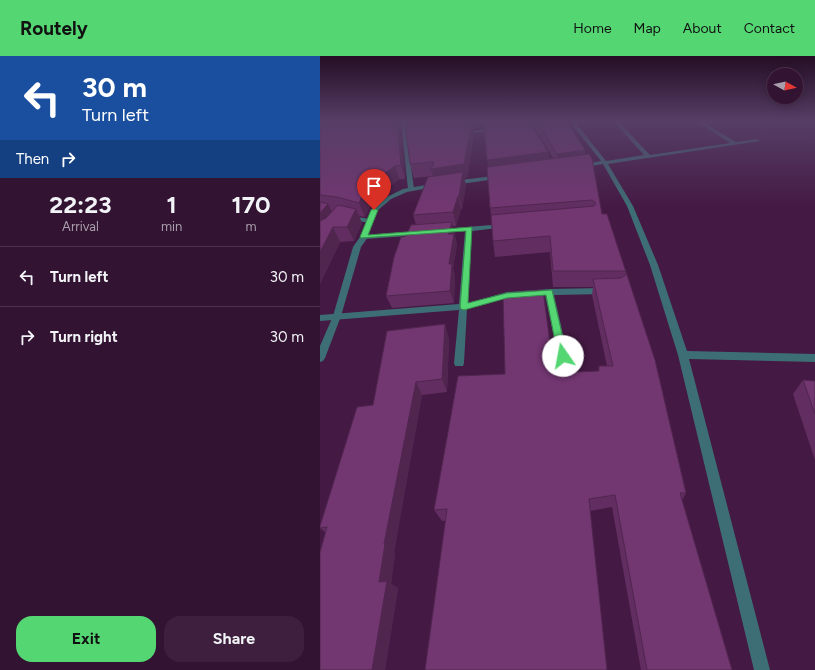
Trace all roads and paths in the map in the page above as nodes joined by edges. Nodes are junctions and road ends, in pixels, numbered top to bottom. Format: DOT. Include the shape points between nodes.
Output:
graph roads {
  1 [pos="406,151"];
  2 [pos="595,151"];
  3 [pos="643,151"];
  4 [pos="687,151"];
  5 [pos="648,156"];
  6 [pos="604,162"];
  7 [pos="569,167"];
  8 [pos="510,175"];
  9 [pos="449,184"];
  10 [pos="441,185"];
  11 [pos="411,189"];
  12 [pos="338,220"];
  13 [pos="369,221"];
  14 [pos="515,225"];
  15 [pos="469,229"];
  16 [pos="364,237"];
  17 [pos="611,291"];
  18 [pos="549,292"];
  19 [pos="464,307"];
  20 [pos="337,316"];
  21 [pos="320,318"];
  22 [pos="683,355"];
  23 [pos="563,356"];
  24 [pos="320,358"];
  25 [pos="815,358"];
  26 [pos="459,363"];
  27 [pos="762,670"];
  1 -- 11 [label="street"];
  2 -- 6 [label="street"];
  3 -- 5 [label="street"];
  4 -- 5 [label="street"];
  5 -- 6 [label="street"];
  6 -- 7 [label="street"];
  6 -- 22 [label="street" via="630,206 648,250"];
  8 -- 9 [label="street"];
  10 -- 11 [label="street"];
  11 -- 13 [label="street" via="389,198 374,210"];
  12 -- 13 [label="street" via="343,216"];
  13 -- 16 [label="street"];
  14 -- 15 [label="street"];
  15 -- 16 [label="street"];
  15 -- 19 [label="street"];
  16 -- 20 [label="street" via="357,247"];
  17 -- 18 [label="street"];
  18 -- 19 [label="street" via="507,296"];
  18 -- 23 [label="street"];
  19 -- 20 [label="street"];
  19 -- 26 [label="street"];
  20 -- 21 [label="street"];
  20 -- 24 [label="street"];
  22 -- 25 [label="street"];
  22 -- 27 [label="street"];
}
